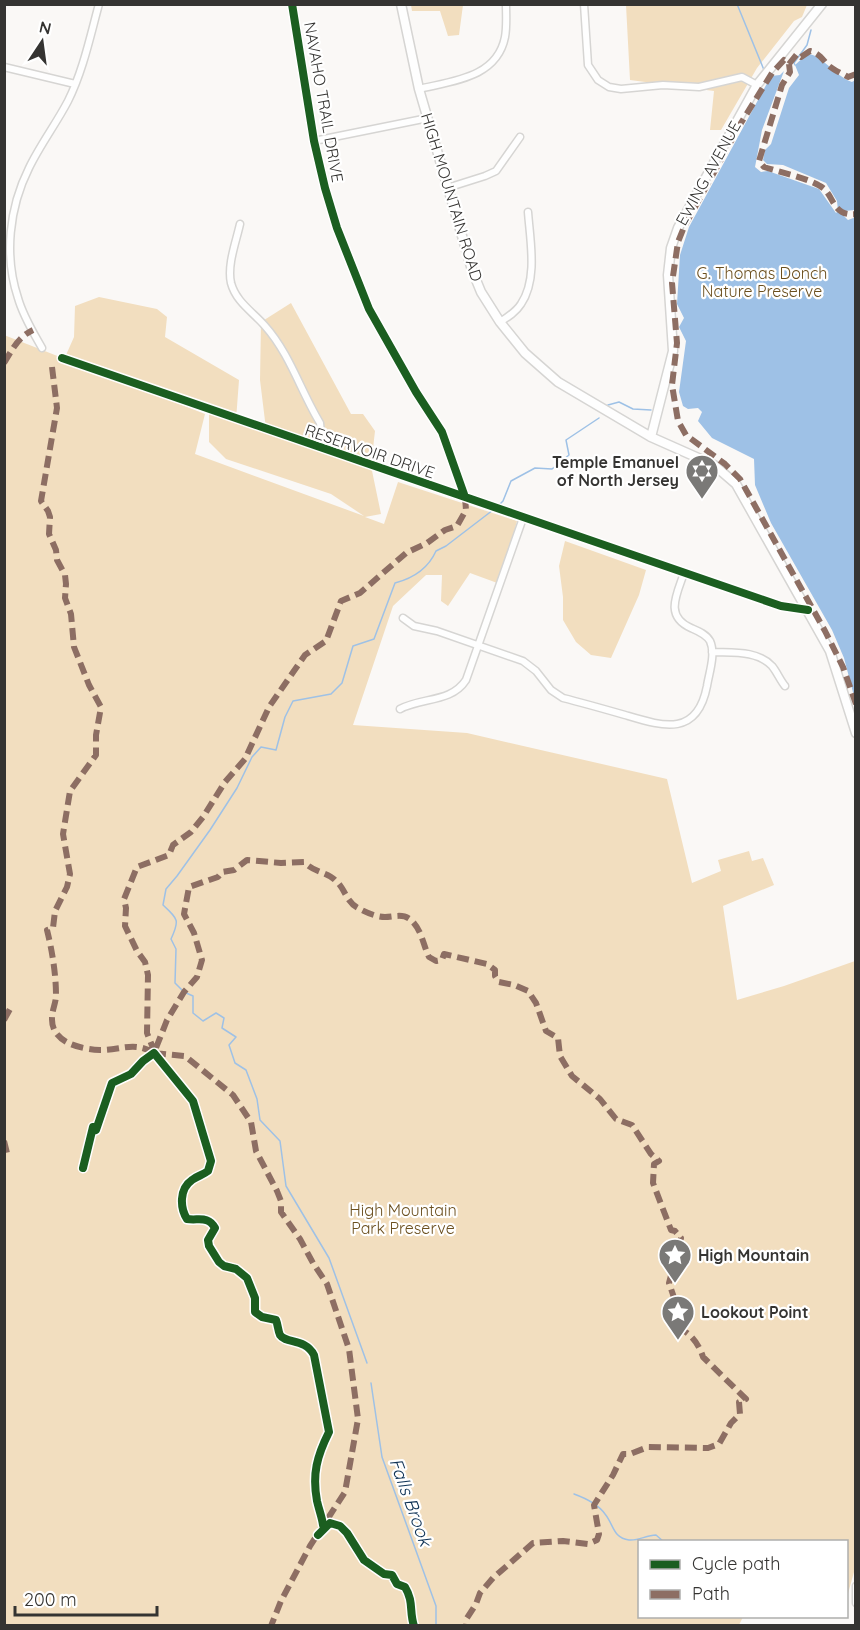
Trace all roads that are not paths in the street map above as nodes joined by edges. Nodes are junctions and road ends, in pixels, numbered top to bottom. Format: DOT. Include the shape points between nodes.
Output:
graph roads {
  1 [pos="99,4"];
  2 [pos="292,4"];
  3 [pos="401,4"];
  4 [pos="506,4"];
  5 [pos="584,4"];
  6 [pos="822,4"];
  7 [pos="4,67"];
  8 [pos="75,84"];
  9 [pos="757,85"];
  10 [pos="419,88"];
  11 [pos="428,118"];
  12 [pos="520,137"];
  13 [pos="314,141"];
  14 [pos="447,188"];
  15 [pos="528,212"];
  16 [pos="240,224"];
  17 [pos="8,261"];
  18 [pos="500,322"];
  19 [pos="42,348"];
  20 [pos="62,358"];
  21 [pos="651,437"];
  22 [pos="318,447"];
  23 [pos="465,497"];
  24 [pos="523,518"];
  25 [pos="684,573"];
  26 [pos="808,610"];
  27 [pos="403,618"];
  28 [pos="479,645"];
  29 [pos="712,652"];
  30 [pos="785,686"];
  31 [pos="400,709"];
  32 [pos="855,733"];
  33 [pos="855,1586"];
  34 [pos="855,1603"];
  1 -- 8 [label="street"];
  2 -- 13 [label="street, NAVAHO TRAIL DRIVE"];
  3 -- 10 [label="main road, HIGH MOUNTAIN ROAD"];
  4 -- 10 [label="street" via="504,43 490,65 470,77"];
  5 -- 9 [label="street" via="588,65 598,80 609,87 699,87 742,77"];
  6 -- 9 [label="main road, EWING AVENUE"];
  7 -- 8 [label="street"];
  8 -- 17 [label="street" via="21,185"];
  9 -- 21 [label="main road, EWING AVENUE" via="674,238 668,275 673,351"];
  10 -- 11 [label="main road, HIGH MOUNTAIN ROAD"];
  11 -- 13 [label="street"];
  11 -- 14 [label="main road, HIGH MOUNTAIN ROAD"];
  12 -- 14 [label="street" via="496,171"];
  13 -- 23 [label="street, NAVAHO TRAIL DRIVE" via="331,208 364,299 442,432"];
  14 -- 18 [label="main road, HIGH MOUNTAIN ROAD" via="476,280"];
  15 -- 18 [label="street" via="528,289 517,309"];
  16 -- 22 [label="street" via="231,284 241,302 279,345 320,423"];
  17 -- 19 [label="street" via="18,298"];
  18 -- 21 [label="main road, HIGH MOUNTAIN ROAD" via="525,353 558,382"];
  20 -- 22 [label="street, RESERVOIR DRIVE"];
  21 -- 26 [label="main road, HIGH MOUNTAIN ROAD" via="706,461 730,478"];
  22 -- 23 [label="street, RESERVOIR DRIVE"];
  23 -- 24 [label="street, RESERVOIR DRIVE"];
  24 -- 25 [label="street, RESERVOIR DRIVE"];
  24 -- 28 [label="street"];
  25 -- 26 [label="street, RESERVOIR DRIVE" via="781,606"];
  25 -- 29 [label="street" via="675,613 682,623 707,637"];
  26 -- 32 [label="main road, HIGH MOUNTAIN ROAD" via="834,662"];
  27 -- 28 [label="street" via="414,626"];
  28 -- 29 [label="street" via="528,663 562,698 666,726 686,721 701,707"];
  28 -- 31 [label="street" via="468,676 456,691"];
  29 -- 30 [label="street" via="760,657 772,666"];
  33 -- 34 [label="street"];
}
